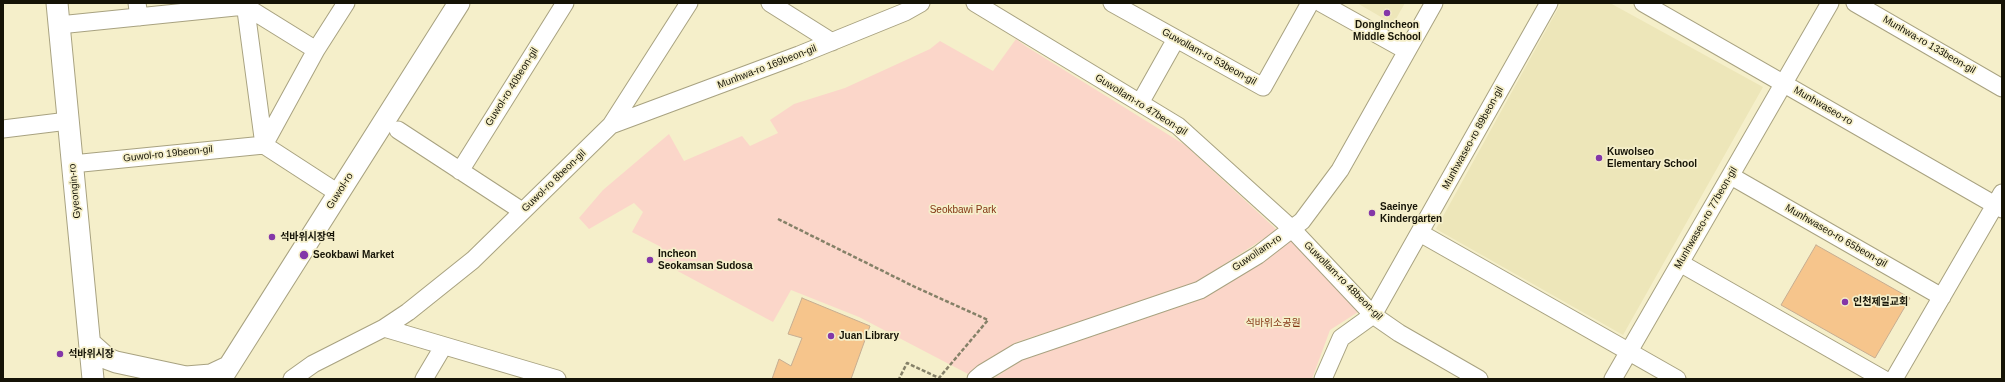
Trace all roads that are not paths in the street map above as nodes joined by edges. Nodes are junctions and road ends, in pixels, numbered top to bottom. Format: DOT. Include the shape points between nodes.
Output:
graph roads {
  1 [pos="57,3"];
  2 [pos="346,3"];
  3 [pos="459,3"];
  4 [pos="565,3"];
  5 [pos="689,3"];
  6 [pos="770,3"];
  7 [pos="921,3"];
  8 [pos="975,3"];
  9 [pos="1112,3"];
  10 [pos="1310,3"];
  11 [pos="1321,3"];
  12 [pos="1434,3"];
  13 [pos="1548,3"];
  14 [pos="1643,3"];
  15 [pos="1830,3"];
  16 [pos="1856,3"];
  17 [pos="245,4"];
  18 [pos="138,10"];
  19 [pos="59,25"];
  20 [pos="1176,39"];
  21 [pos="832,42"];
  22 [pos="316,50"];
  23 [pos="1407,50"];
  24 [pos="1784,84"];
  25 [pos="2002,88"];
  26 [pos="1140,103"];
  27 [pos="68,122"];
  28 [pos="611,125"];
  29 [pos="3,128"];
  30 [pos="398,130"];
  31 [pos="264,145"];
  32 [pos="72,164"];
  33 [pos="460,171"];
  34 [pos="1731,176"];
  35 [pos="338,194"];
  36 [pos="2000,202"];
  37 [pos="522,211"];
  38 [pos="1292,229"];
  39 [pos="1420,233"];
  40 [pos="1680,263"];
  41 [pos="1942,297"];
  42 [pos="1373,315"];
  43 [pos="384,328"];
  44 [pos="90,344"];
  45 [pos="443,347"];
  46 [pos="1629,352"];
  47 [pos="225,373"];
  48 [pos="93,379"];
  49 [pos="292,379"];
  50 [pos="424,379"];
  51 [pos="557,379"];
  52 [pos="976,379"];
  53 [pos="1323,379"];
  54 [pos="1479,379"];
  55 [pos="1614,379"];
  56 [pos="1677,379"];
  57 [pos="1883,379"];
  58 [pos="1894,379"];
  1 -- 19 [label="main road, Gyeongin-ro"];
  2 -- 22 [label="street"];
  3 -- 35 [label="main road, Guwol-ro"];
  4 -- 33 [label="street, Guwol-ro 40beon-gil"];
  5 -- 28 [label="street, Guwol-ro 8beon-gil"];
  6 -- 21 [label="street"];
  7 -- 21 [label="street, Munhwa-ro 169beon-gil"];
  8 -- 26 [label="street, Guwollam-ro 47beon-gil"];
  9 -- 20 [label="street, Guwollam-ro 53beon-gil"];
  10 -- 20 [label="street, Guwollam-ro 53beon-gil" via="1263,87"];
  11 -- 23 [label="street"];
  12 -- 23 [label="street, Guwollam-ro"];
  13 -- 39 [label="street, Munhwaseo-ro 89beon-gil"];
  14 -- 24 [label="street, Munhwaseo-ro"];
  15 -- 24 [label="street, Munhwaseo-ro 77beon-gil"];
  16 -- 25 [label="street, Munhwa-ro 133beon-gil"];
  17 -- 18 [label="street" via="174,13"];
  17 -- 22 [label="street"];
  17 -- 31 [label="street"];
  18 -- 19 [label="street"];
  19 -- 27 [label="main road, Gyeongin-ro"];
  20 -- 26 [label="street"];
  21 -- 28 [label="street, Munhwa-ro 169beon-gil"];
  22 -- 31 [label="street"];
  23 -- 38 [label="street, Guwollam-ro" via="1340,170 1302,221"];
  24 -- 34 [label="street, Munhwaseo-ro 77beon-gil"];
  24 -- 36 [label="street, Munhwaseo-ro"];
  26 -- 38 [label="street, Guwollam-ro 47beon-gil" via="1178,126"];
  27 -- 29 [label="street"];
  27 -- 32 [label="main road, Gyeongin-ro"];
  28 -- 37 [label="street, Guwol-ro 8beon-gil"];
  30 -- 33 [label="street"];
  31 -- 32 [label="street, Guwol-ro 19beon-gil"];
  31 -- 35 [label="street"];
  32 -- 44 [label="main road, Gyeongin-ro"];
  33 -- 37 [label="street"];
  34 -- 40 [label="street, Munhwaseo-ro 77beon-gil"];
  34 -- 41 [label="street, Munhwaseo-ro 65beon-gil"];
  35 -- 47 [label="main road, Guwol-ro"];
  36 -- 41 [label="street"];
  37 -- 43 [label="street, Guwol-ro 8beon-gil" via="472,260 408,312"];
  38 -- 42 [label="street, Guwollam-ro 48beon-gil"];
  38 -- 52 [label="street, Guwollam-ro" via="1258,255 1200,290 1018,352"];
  39 -- 42 [label="street, Munhwaseo-ro 89beon-gil"];
  39 -- 46 [label="street"];
  40 -- 46 [label="street, Munhwaseo-ro 77beon-gil"];
  40 -- 57 [label="street"];
  41 -- 58 [label="street"];
  42 -- 53 [label="street" via="1341,338"];
  42 -- 54 [label="street, Guwollam-ro 48beon-gil"];
  43 -- 45 [label="street"];
  43 -- 49 [label="street, Guwol-ro 8beon-gil" via="313,364"];
  44 -- 47 [label="main road" via="108,359 116,362 186,377"];
  44 -- 48 [label="main road, Gyeongin-ro"];
  45 -- 50 [label="street"];
  45 -- 51 [label="street"];
  46 -- 55 [label="street, Munhwaseo-ro 77beon-gil"];
  46 -- 56 [label="street"];
}
